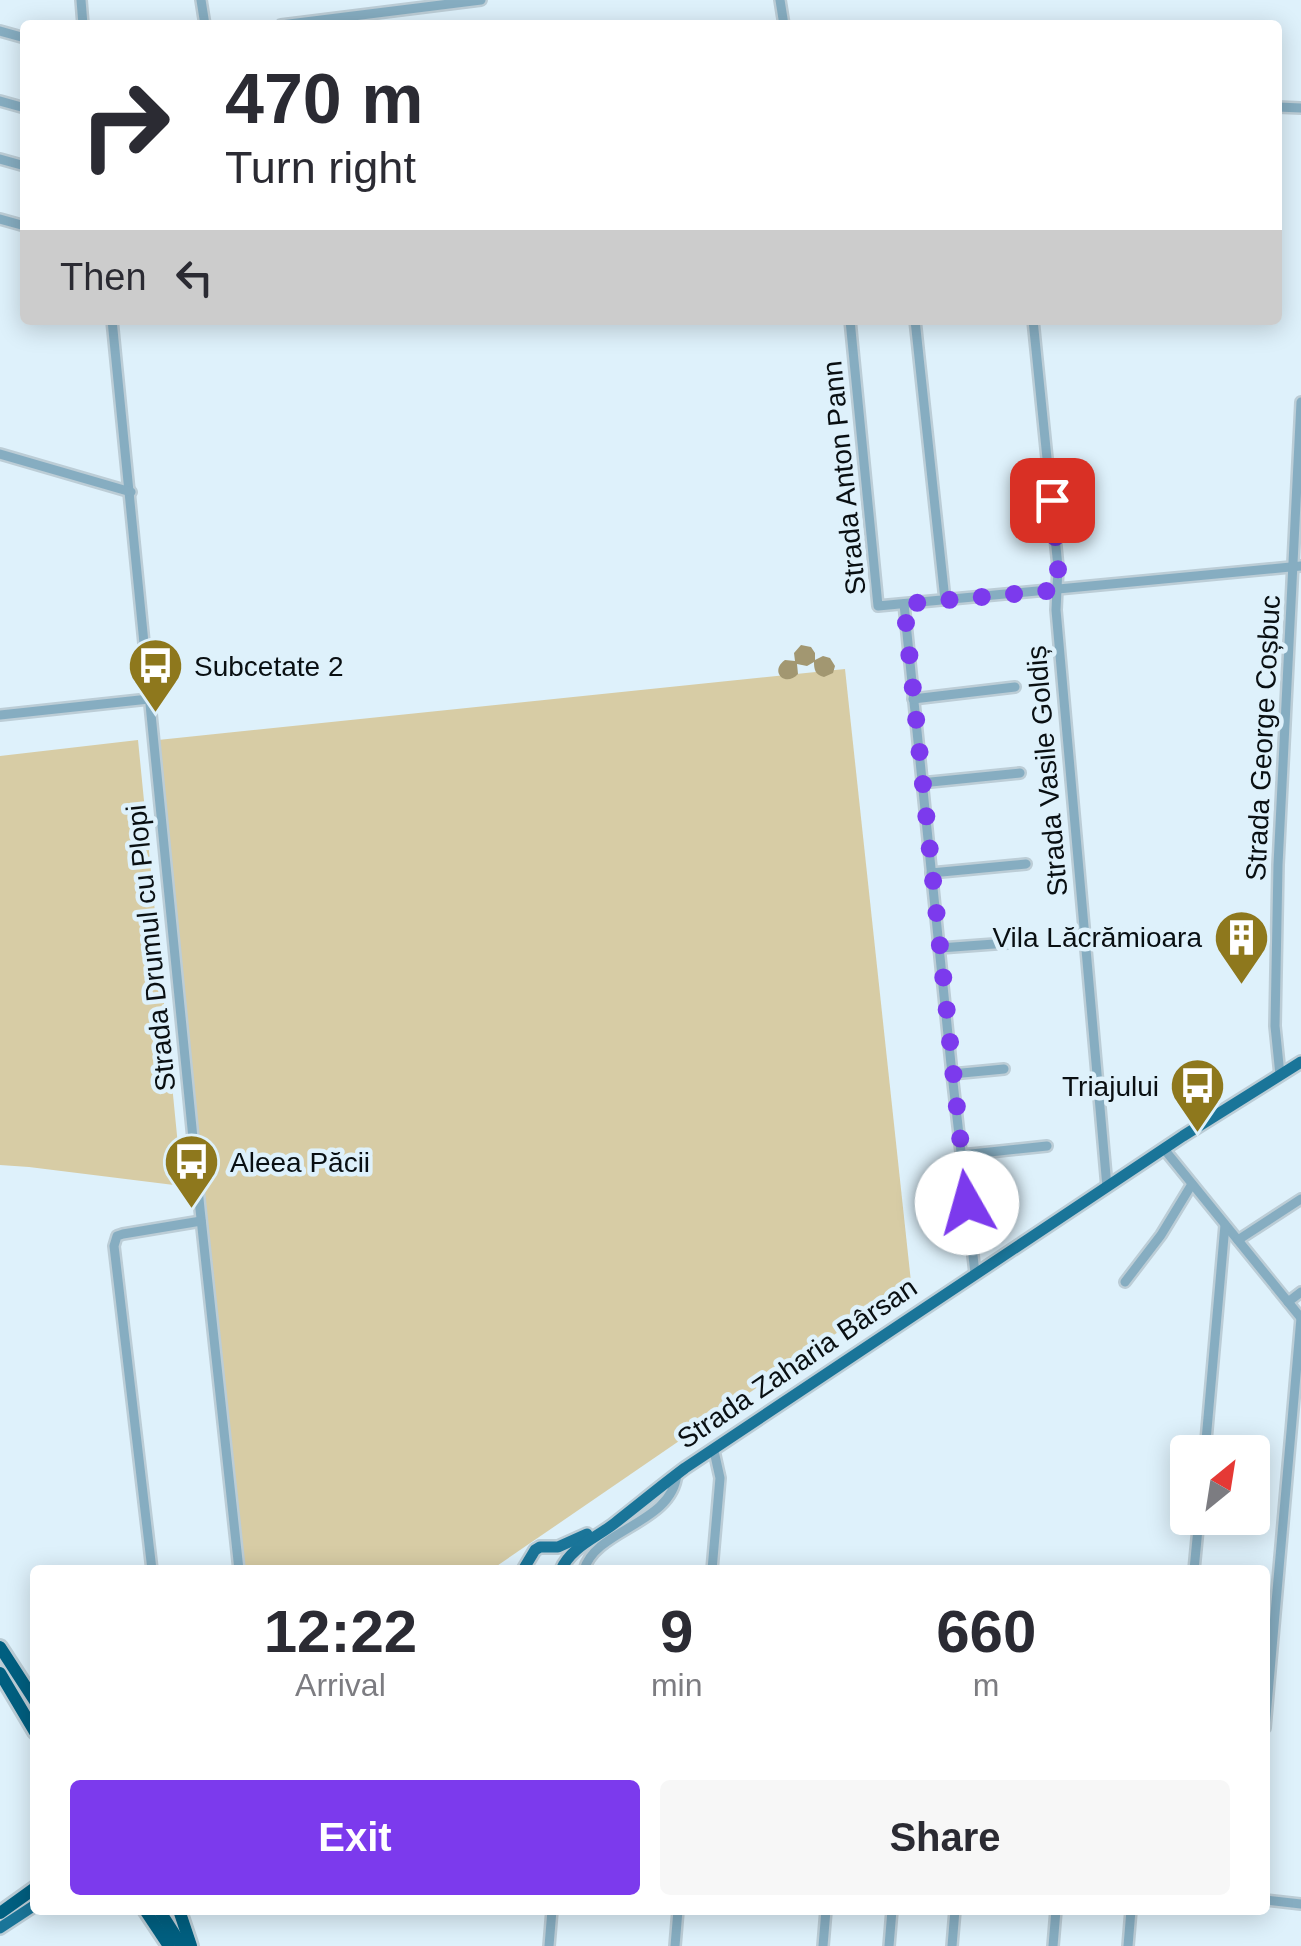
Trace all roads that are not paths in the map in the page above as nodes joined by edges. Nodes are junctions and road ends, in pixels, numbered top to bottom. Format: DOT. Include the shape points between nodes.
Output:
graph roads {
  1 [pos="481,0"];
  2 [pos="320,20"];
  3 [pos="113,325"];
  4 [pos="850,325"];
  5 [pos="916,325"];
  6 [pos="1034,325"];
  7 [pos="1301,402"];
  8 [pos="0,454"];
  9 [pos="130,492"];
  10 [pos="1298,567"];
  11 [pos="1058,590"];
  12 [pos="945,600"];
  13 [pos="904,604"];
  14 [pos="1015,687"];
  15 [pos="149,699"];
  16 [pos="913,699"];
  17 [pos="0,715"];
  18 [pos="1020,773"];
  19 [pos="922,783"];
  20 [pos="1026,864"];
  21 [pos="931,873"];
  22 [pos="1034,940"];
  23 [pos="940,948"];
  24 [pos="1301,1062"];
  25 [pos="1004,1069"];
  26 [pos="952,1074"];
  27 [pos="1280,1075"];
  28 [pos="1047,1146"];
  29 [pos="1164,1149"];
  30 [pos="962,1156"];
  31 [pos="1192,1184"];
  32 [pos="1107,1187"];
  33 [pos="1301,1199"];
  34 [pos="201,1221"];
  35 [pos="1225,1225"];
  36 [pos="1238,1240"];
  37 [pos="975,1274"];
  38 [pos="1125,1282"];
  39 [pos="1301,1292"];
  40 [pos="1288,1302"];
  41 [pos="1301,1318"];
  42 [pos="1206,1435"];
  43 [pos="714,1450"];
  44 [pos="677,1474"];
  45 [pos="626,1514"];
  46 [pos="1197,1535"];
  47 [pos="552,1548"];
  48 [pos="151,1565"];
  49 [pos="239,1565"];
  50 [pos="527,1565"];
  51 [pos="561,1565"];
  52 [pos="564,1565"];
  53 [pos="586,1565"];
  54 [pos="712,1565"];
  55 [pos="1194,1565"];
  56 [pos="0,1647"];
  57 [pos="1270,1671"];
  58 [pos="0,1674"];
  59 [pos="30,1693"];
  60 [pos="30,1724"];
  61 [pos="30,1892"];
  62 [pos="1270,1901"];
  63 [pos="1301,1904"];
  64 [pos="30,1908"];
  65 [pos="0,1913"];
  66 [pos="148,1915"];
  67 [pos="162,1915"];
  68 [pos="180,1915"];
  69 [pos="552,1915"];
  70 [pos="678,1915"];
  71 [pos="826,1915"];
  72 [pos="892,1915"];
  73 [pos="954,1915"];
  74 [pos="1056,1915"];
  75 [pos="1131,1915"];
  76 [pos="0,1928"];
  77 [pos="169,1946"];
  78 [pos="182,1946"];
  79 [pos="191,1946"];
  80 [pos="550,1946"];
  81 [pos="675,1946"];
  82 [pos="824,1946"];
  83 [pos="889,1946"];
  84 [pos="952,1946"];
  85 [pos="1053,1946"];
  86 [pos="1128,1946"];
  1 -- 2 [label="street"];
  3 -- 9 [label="street, Strada Drumul cu Plopi"];
  4 -- 13 [label="street, Strada Anton Pann" via="878,606"];
  5 -- 12 [label="street"];
  6 -- 11 [label="street, Strada Vasile Goldiș"];
  7 -- 10 [label="street, Strada George Coșbuc"];
  8 -- 9 [label="street"];
  9 -- 15 [label="street, Strada Drumul cu Plopi"];
  10 -- 11 [label="street"];
  10 -- 27 [label="street, Strada George Coșbuc" via="1277,916"];
  11 -- 12 [label="street"];
  11 -- 32 [label="street, Strada Vasile Goldiș"];
  12 -- 13 [label="street"];
  13 -- 16 [label="street"];
  14 -- 16 [label="street"];
  15 -- 17 [label="street"];
  15 -- 34 [label="street, Strada Drumul cu Plopi"];
  16 -- 19 [label="street"];
  18 -- 19 [label="street"];
  19 -- 21 [label="street"];
  20 -- 21 [label="street"];
  21 -- 23 [label="street"];
  22 -- 23 [label="street"];
  23 -- 26 [label="street"];
  24 -- 27 [label="main road, Strada Zaharia Bârsan"];
  25 -- 26 [label="street"];
  26 -- 30 [label="street"];
  27 -- 29 [label="main road, Strada Zaharia Bârsan"];
  28 -- 30 [label="street"];
  29 -- 31 [label="street"];
  29 -- 32 [label="main road, Strada Zaharia Bârsan"];
  30 -- 37 [label="street"];
  31 -- 35 [label="street"];
  31 -- 38 [label="street"];
  32 -- 37 [label="main road, Strada Zaharia Bârsan"];
  33 -- 36 [label="street"];
  34 -- 48 [label="street" via="123,1234 114,1246"];
  34 -- 49 [label="street, Strada Drumul cu Plopi"];
  35 -- 36 [label="street"];
  35 -- 42 [label="street"];
  36 -- 40 [label="street"];
  37 -- 43 [label="main road, Strada Zaharia Bârsan"];
  39 -- 40 [label="street"];
  40 -- 41 [label="street"];
  41 -- 57 [label="street"];
  43 -- 44 [label="main road, Strada Zaharia Bârsan"];
  43 -- 54 [label="street" via="720,1478"];
  44 -- 45 [label="main road, Strada Zaharia Bârsan"];
  44 -- 53 [label="street" via="663,1504"];
  45 -- 47 [label="main road"];
  45 -- 52 [label="main road"];
  46 -- 55 [label="street"];
  47 -- 50 [label="main road" via="535,1550"];
  47 -- 51 [label="main road"];
  56 -- 59 [label="highway"];
  58 -- 60 [label="highway"];
  61 -- 65 [label="highway"];
  62 -- 63 [label="street"];
  64 -- 76 [label="main road"];
  66 -- 77 [label="highway"];
  67 -- 78 [label="highway"];
  68 -- 79 [label="highway"];
  69 -- 80 [label="street"];
  70 -- 81 [label="street"];
  71 -- 82 [label="street"];
  72 -- 83 [label="street"];
  73 -- 84 [label="street"];
  74 -- 85 [label="street"];
  75 -- 86 [label="street"];
}
